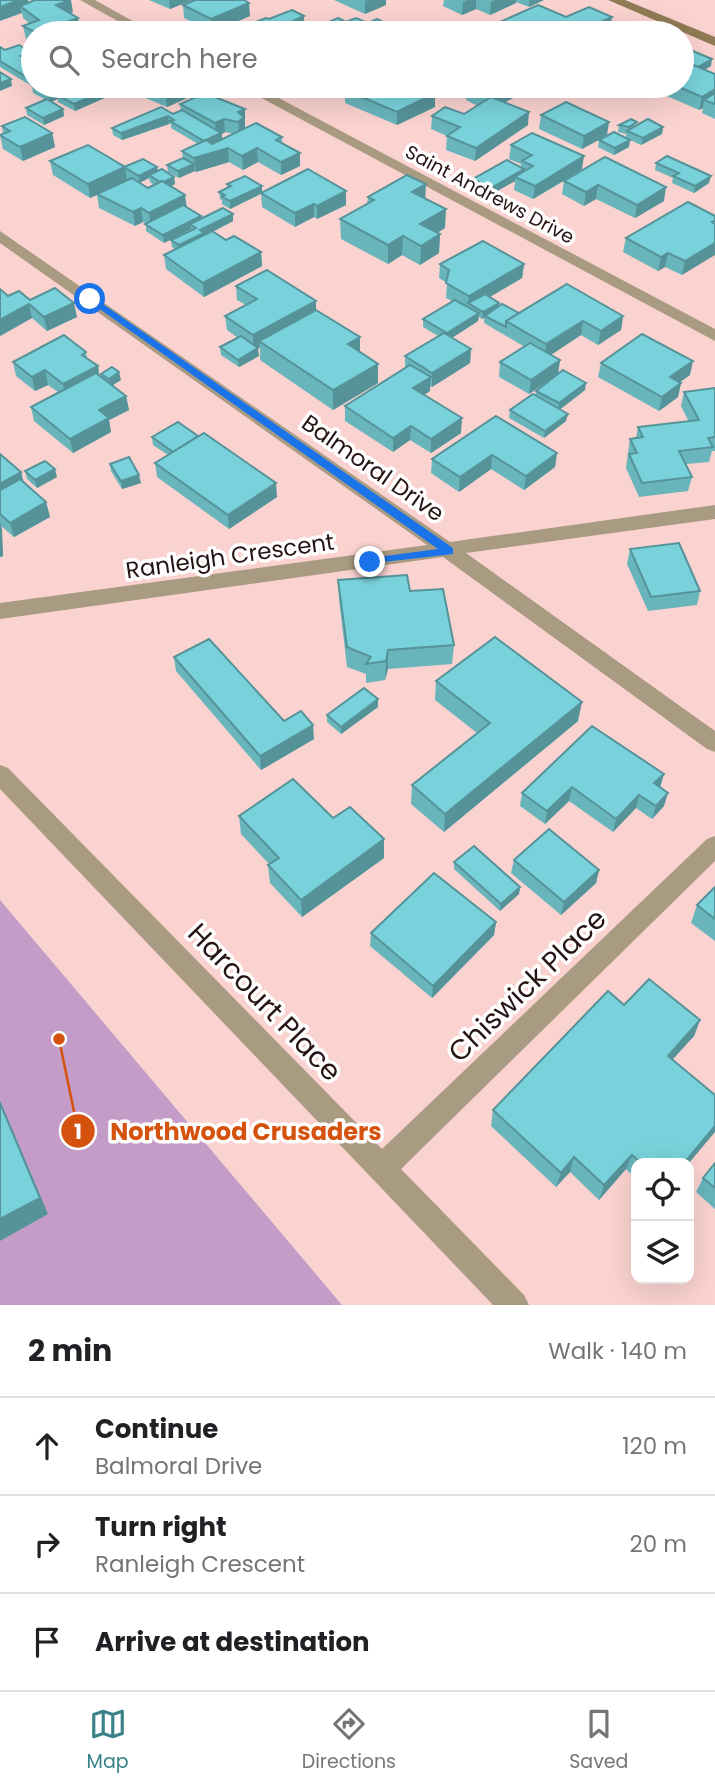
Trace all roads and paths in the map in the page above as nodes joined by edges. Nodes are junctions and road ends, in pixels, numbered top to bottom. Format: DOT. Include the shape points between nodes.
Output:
graph roads {
  1 [pos="86,0"];
  2 [pos="614,0"];
  3 [pos="125,21"];
  4 [pos="664,21"];
  5 [pos="694,33"];
  6 [pos="715,42"];
  7 [pos="268,98"];
  8 [pos="0,236"];
  9 [pos="715,337"];
  10 [pos="715,512"];
  11 [pos="449,551"];
  12 [pos="0,611"];
  13 [pos="715,743"];
  14 [pos="0,774"];
  15 [pos="715,846"];
  16 [pos="382,1168"];
  17 [pos="514,1305"];
  1 -- 3 [label="street"];
  2 -- 4 [label="street"];
  5 -- 6 [label="street"];
  7 -- 9 [label="street, Saint Andrews Drive"];
  8 -- 11 [label="street, Balmoral Drive"];
  10 -- 11 [label="street, Ranleigh Crescent"];
  11 -- 12 [label="street, Ranleigh Crescent"];
  11 -- 13 [label="street, Balmoral Drive"];
  14 -- 16 [label="street, Harcourt Place"];
  15 -- 16 [label="street, Chiswick Place"];
  16 -- 17 [label="street, Harcourt Place"];
}
